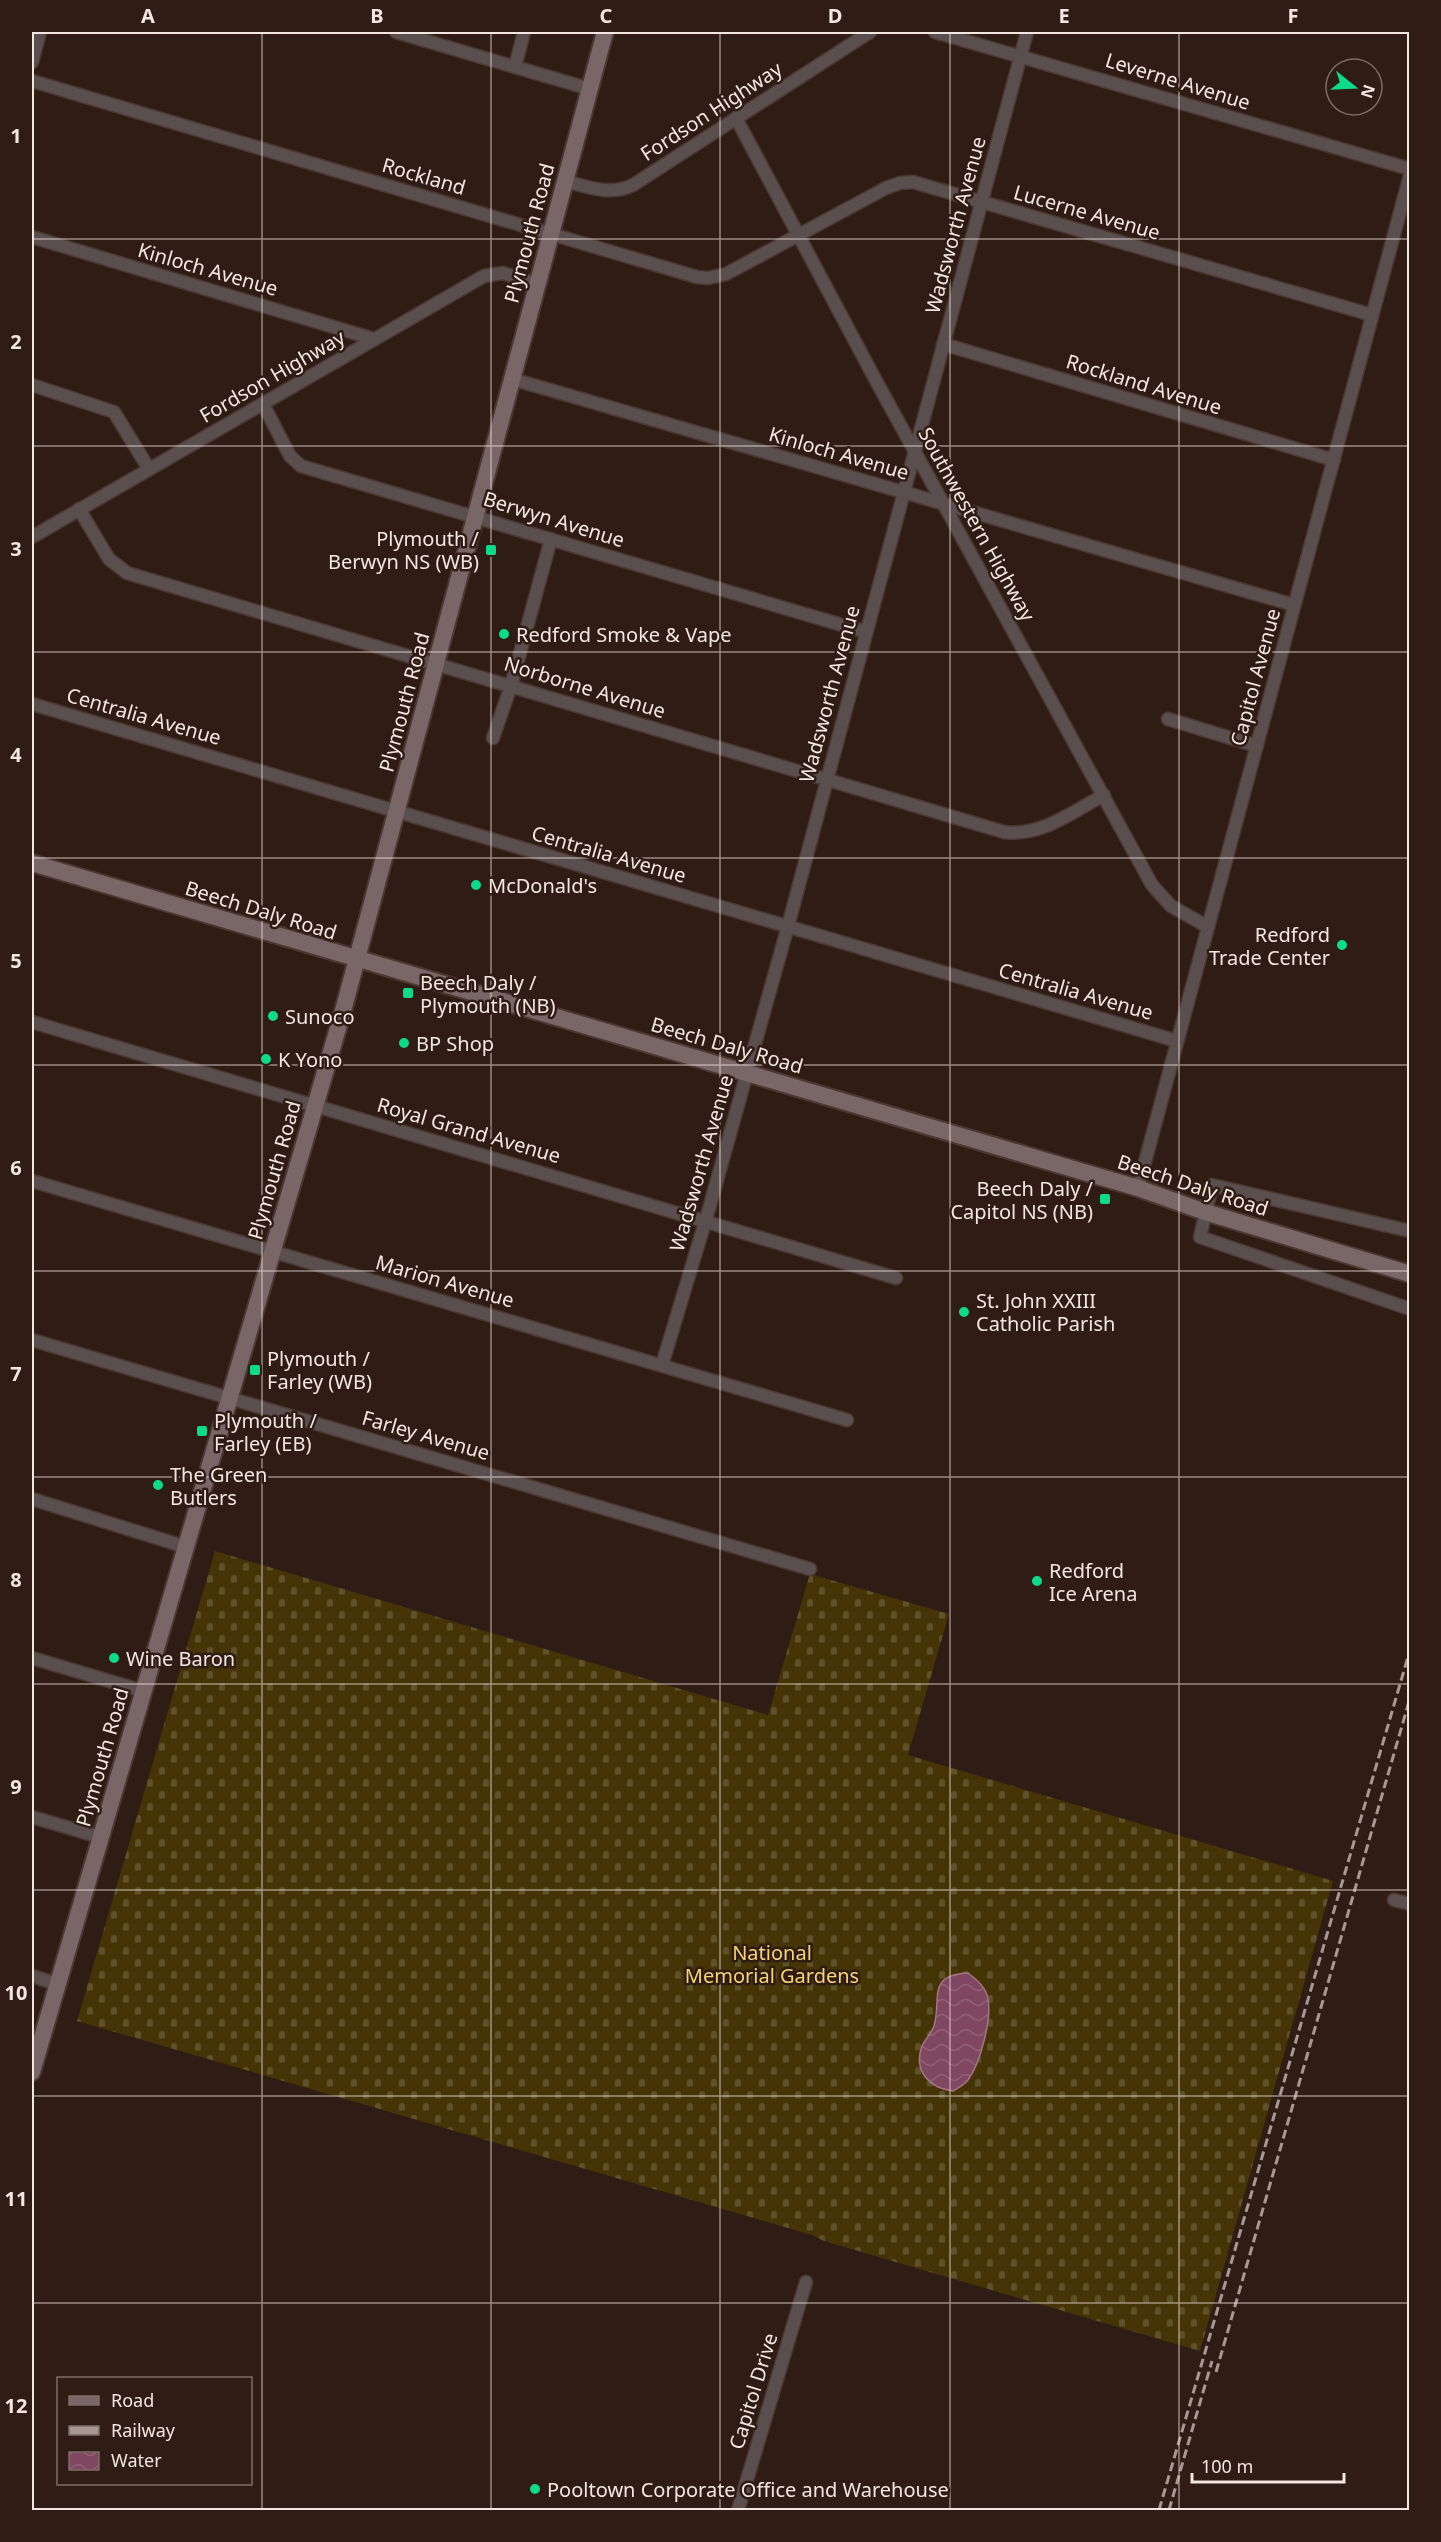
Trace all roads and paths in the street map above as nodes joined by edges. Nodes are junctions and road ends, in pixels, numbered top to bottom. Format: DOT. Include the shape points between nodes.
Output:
graph roads {
  1 [pos="40,32"];
  2 [pos="396,32"];
  3 [pos="524,32"];
  4 [pos="605,32"];
  5 [pos="870,32"];
  6 [pos="935,32"];
  7 [pos="1027,32"];
  8 [pos="1021,55"];
  9 [pos="32,62"];
  10 [pos="515,67"];
  11 [pos="32,81"];
  12 [pos="590,89"];
  13 [pos="736,118"];
  14 [pos="1410,169"];
  15 [pos="1410,175"];
  16 [pos="565,181"];
  17 [pos="982,200"];
  18 [pos="550,233"];
  19 [pos="799,236"];
  20 [pos="32,237"];
  21 [pos="537,284"];
  22 [pos="1372,315"];
  23 [pos="374,339"];
  24 [pos="943,344"];
  25 [pos="512,379"];
  26 [pos="32,386"];
  27 [pos="263,404"];
  28 [pos="915,451"];
  29 [pos="1334,460"];
  30 [pos="149,469"];
  31 [pos="904,492"];
  32 [pos="945,504"];
  33 [pos="79,509"];
  34 [pos="476,516"];
  35 [pos="32,537"];
  36 [pos="552,539"];
  37 [pos="1294,605"];
  38 [pos="866,632"];
  39 [pos="436,664"];
  40 [pos="511,686"];
  41 [pos="32,704"];
  42 [pos="1168,719"];
  43 [pos="493,738"];
  44 [pos="1257,746"];
  45 [pos="826,780"];
  46 [pos="1104,795"];
  47 [pos="397,811"];
  48 [pos="32,863"];
  49 [pos="788,926"];
  50 [pos="1208,927"];
  51 [pos="357,960"];
  52 [pos="32,1022"];
  53 [pos="1177,1041"];
  54 [pos="747,1073"];
  55 [pos="315,1105"];
  56 [pos="32,1181"];
  57 [pos="1138,1188"];
  58 [pos="1205,1212"];
  59 [pos="706,1220"];
  60 [pos="1410,1232"];
  61 [pos="272,1251"];
  62 [pos="1410,1274"];
  63 [pos="896,1278"];
  64 [pos="1410,1309"];
  65 [pos="32,1340"];
  66 [pos="662,1365"];
  67 [pos="230,1398"];
  68 [pos="847,1420"];
  69 [pos="32,1499"];
  70 [pos="186,1547"];
  71 [pos="810,1569"];
  72 [pos="32,1658"];
  73 [pos="143,1691"];
  74 [pos="32,1817"];
  75 [pos="100,1838"];
  76 [pos="1394,1899"];
  77 [pos="1410,1904"];
  78 [pos="32,1976"];
  79 [pos="57,1984"];
  80 [pos="32,2072"];
  81 [pos="806,2282"];
  82 [pos="738,2511"];
  1 -- 9 [label="street"];
  2 -- 10 [label="street"];
  3 -- 10 [label="street"];
  4 -- 12 [label="main road, Plymouth Road"];
  5 -- 13 [label="street, Fordson Highway"];
  6 -- 8 [label="street, Leverne Avenue"];
  7 -- 8 [label="street, Wadsworth Avenue"];
  8 -- 14 [label="street, Leverne Avenue"];
  8 -- 17 [label="street, Wadsworth Avenue"];
  10 -- 12 [label="street"];
  11 -- 18 [label="street, Rockland"];
  12 -- 16 [label="main road, Plymouth Road"];
  13 -- 16 [label="street, Fordson Highway" via="627,188 603,191"];
  13 -- 19 [label="street, Southwestern Highway"];
  15 -- 22 [label="street, Capitol Avenue"];
  16 -- 18 [label="main road, Plymouth Road"];
  17 -- 19 [label="street, Lucerne Avenue" via="923,183 900,183"];
  17 -- 22 [label="street, Lucerne Avenue"];
  17 -- 24 [label="street, Wadsworth Avenue"];
  18 -- 19 [label="street, Rockland" via="708,278 726,274"];
  18 -- 21 [label="main road, Plymouth Road"];
  19 -- 28 [label="street, Southwestern Highway"];
  20 -- 23 [label="street, Kinloch Avenue"];
  21 -- 23 [label="street, Fordson Highway" via="503,273 489,274"];
  21 -- 25 [label="main road, Plymouth Road"];
  22 -- 29 [label="street, Capitol Avenue"];
  23 -- 27 [label="street, Fordson Highway"];
  24 -- 28 [label="street, Wadsworth Avenue"];
  24 -- 29 [label="street, Rockland Avenue"];
  25 -- 31 [label="street, Kinloch Avenue"];
  25 -- 34 [label="main road, Plymouth Road"];
  26 -- 30 [label="street" via="114,412"];
  27 -- 30 [label="street, Fordson Highway"];
  27 -- 34 [label="street, Berwyn Avenue" via="290,456 301,466"];
  28 -- 31 [label="street, Wadsworth Avenue"];
  28 -- 32 [label="street, Southwestern Highway"];
  29 -- 37 [label="street, Capitol Avenue"];
  30 -- 33 [label="street, Fordson Highway"];
  31 -- 32 [label="street, Kinloch Avenue"];
  31 -- 38 [label="street, Wadsworth Avenue"];
  32 -- 37 [label="street, Kinloch Avenue"];
  32 -- 46 [label="street, Southwestern Highway"];
  33 -- 35 [label="street, Fordson Highway"];
  33 -- 39 [label="street, Norborne Avenue" via="109,559 127,573"];
  34 -- 36 [label="street, Berwyn Avenue"];
  34 -- 39 [label="main road, Plymouth Road"];
  36 -- 38 [label="street, Berwyn Avenue"];
  36 -- 40 [label="street"];
  37 -- 44 [label="street, Capitol Avenue"];
  38 -- 45 [label="street, Wadsworth Avenue"];
  39 -- 40 [label="street, Norborne Avenue"];
  39 -- 47 [label="main road, Plymouth Road"];
  40 -- 43 [label="street"];
  40 -- 45 [label="street, Norborne Avenue"];
  41 -- 47 [label="street, Centralia Avenue"];
  42 -- 44 [label="street"];
  44 -- 50 [label="street, Capitol Avenue"];
  45 -- 46 [label="street, Norborne Avenue" via="1017,834 1043,829"];
  45 -- 49 [label="street, Wadsworth Avenue"];
  46 -- 50 [label="street, Southwestern Highway" via="1158,894"];
  47 -- 49 [label="street, Centralia Avenue"];
  47 -- 51 [label="main road, Plymouth Road"];
  48 -- 51 [label="main road, Beech Daly Road"];
  49 -- 53 [label="street, Centralia Avenue"];
  49 -- 54 [label="street, Wadsworth Avenue"];
  50 -- 53 [label="street, Capitol Avenue"];
  51 -- 54 [label="main road, Beech Daly Road"];
  51 -- 55 [label="main road, Plymouth Road"];
  52 -- 55 [label="street, Royal Grand Avenue"];
  53 -- 57 [label="street, Capitol Avenue"];
  54 -- 57 [label="main road, Beech Daly Road"];
  54 -- 59 [label="street, Wadsworth Avenue"];
  55 -- 59 [label="street, Royal Grand Avenue"];
  55 -- 61 [label="main road, Plymouth Road"];
  56 -- 61 [label="street, Marion Avenue"];
  57 -- 58 [label="main road, Beech Daly Road"];
  58 -- 60 [label="street" via="1212,1185"];
  58 -- 62 [label="main road, Beech Daly Road"];
  58 -- 64 [label="street" via="1200,1237"];
  59 -- 63 [label="street, Royal Grand Avenue"];
  59 -- 66 [label="street, Wadsworth Avenue"];
  61 -- 66 [label="street, Marion Avenue"];
  61 -- 67 [label="main road, Plymouth Road"];
  65 -- 67 [label="street, Farley Avenue"];
  66 -- 68 [label="street, Marion Avenue"];
  67 -- 70 [label="main road, Plymouth Road"];
  67 -- 71 [label="street, Farley Avenue"];
  69 -- 70 [label="street"];
  70 -- 73 [label="main road, Plymouth Road"];
  72 -- 73 [label="street"];
  73 -- 75 [label="main road, Plymouth Road"];
  74 -- 75 [label="street"];
  75 -- 79 [label="main road, Plymouth Road"];
  76 -- 77 [label="street"];
  78 -- 79 [label="street"];
  79 -- 80 [label="main road, Plymouth Road"];
  81 -- 82 [label="street, Capitol Drive"];
}
